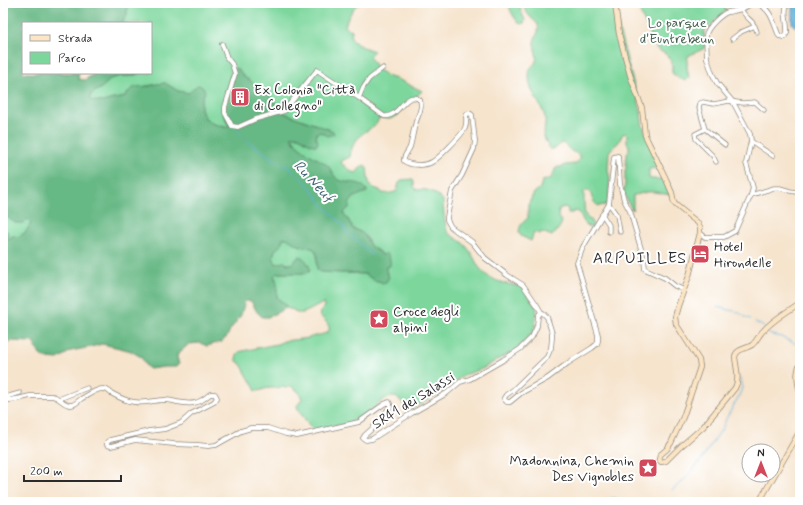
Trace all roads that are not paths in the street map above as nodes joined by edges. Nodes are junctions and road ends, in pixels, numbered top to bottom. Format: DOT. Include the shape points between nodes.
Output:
graph roads {
  1 [pos="615,3"];
  2 [pos="752,3"];
  3 [pos="758,3"];
  4 [pos="787,3"];
  5 [pos="741,10"];
  6 [pos="755,26"];
  7 [pos="757,32"];
  8 [pos="732,39"];
  9 [pos="222,44"];
  10 [pos="383,68"];
  11 [pos="359,98"];
  12 [pos="733,102"];
  13 [pos="764,110"];
  14 [pos="705,129"];
  15 [pos="751,141"];
  16 [pos="725,145"];
  17 [pos="773,156"];
  18 [pos="716,162"];
  19 [pos="800,193"];
  20 [pos="751,195"];
  21 [pos="609,204"];
  22 [pos="602,214"];
  23 [pos="609,232"];
  24 [pos="620,232"];
  25 [pos="700,233"];
  26 [pos="684,290"];
  27 [pos="800,303"];
  28 [pos="541,312"];
  29 [pos="800,364"];
  30 [pos="87,388"];
  31 [pos="800,392"];
  32 [pos="20,393"];
  33 [pos="60,399"];
  34 [pos="5,400"];
  35 [pos="800,431"];
  36 [pos="759,502"];
  1 -- 25 [label="main road" via="619,34 642,108 645,135 672,193 674,203 698,223"];
  2 -- 5 [label="street"];
  3 -- 4 [label="street" via="769,12 781,37 787,33"];
  5 -- 6 [label="street"];
  5 -- 12 [label="street" via="723,14 706,32 712,74"];
  6 -- 7 [label="street"];
  6 -- 8 [label="street"];
  9 -- 11 [label="street" via="234,74 225,107 225,113 232,126 238,127 284,111 317,70"];
  10 -- 11 [label="street" via="369,79 362,88"];
  11 -- 28 [label="street" via="388,117 406,101 412,98 420,100 421,108 404,159 408,164 427,164 436,159 461,134 465,128 467,114 472,114 475,146 452,191 447,220 456,232 472,242 485,258 523,285"];
  12 -- 13 [label="street" via="755,102"];
  12 -- 14 [label="street" via="700,103"];
  12 -- 15 [label="street" via="748,129"];
  14 -- 16 [label="street"];
  14 -- 18 [label="street" via="695,134 696,139"];
  15 -- 17 [label="street"];
  15 -- 20 [label="street" via="746,163 753,188"];
  19 -- 20 [label="street" via="774,188"];
  20 -- 25 [label="street" via="735,231 724,237 705,237"];
  21 -- 22 [label="street"];
  21 -- 24 [label="street" via="617,215"];
  21 -- 26 [label="street" via="614,157 618,156 620,184 645,269"];
  22 -- 23 [label="street" via="609,225"];
  22 -- 28 [label="street" via="576,263 598,335 597,344 511,402 507,402 504,399 506,395 547,357 551,348 552,338 547,317"];
  25 -- 26 [label="main road"];
  26 -- 27 [label="main road" via="675,317 676,324 699,360 700,367 683,417 671,443 660,457 661,462 666,461 702,427 735,388 735,354 751,345 764,330"];
  28 -- 33 [label="street, SR41 dei Salassi" via="532,338 520,349 470,379 460,382 447,393 372,439 363,438 390,408 389,402 359,422 297,436 268,428 252,428 216,445 135,440 111,446 107,445 110,440 165,429 180,423 217,398 215,394 210,394 204,400 193,404 166,400 146,403 133,402 104,389 97,389 74,404 70,405"];
  29 -- 31 [label="main road" via="797,371"];
  30 -- 33 [label="street"];
  32 -- 34 [label="street"];
  33 -- 34 [label="street, SR41 dei Salassi" via="31,396"];
  35 -- 36 [label="main road"];
}
